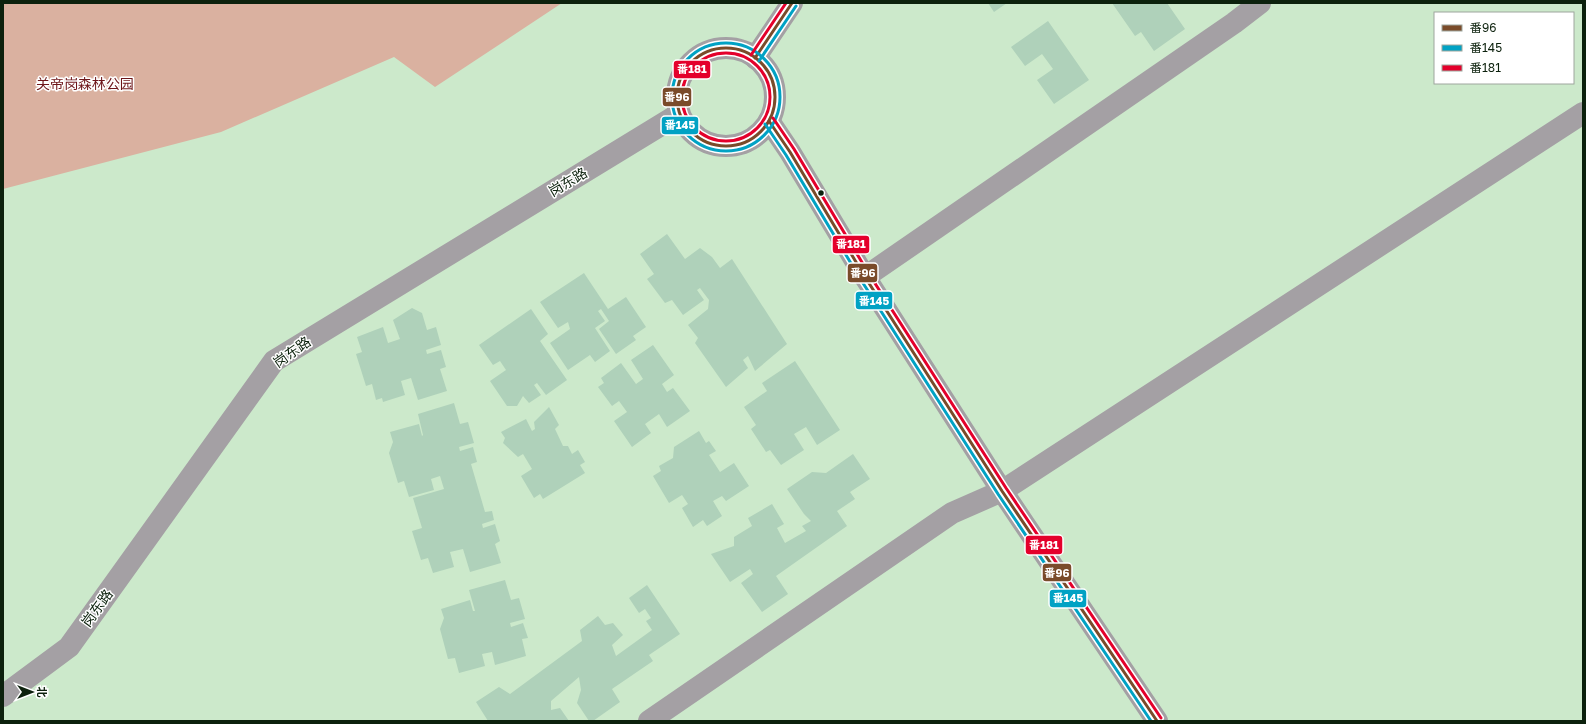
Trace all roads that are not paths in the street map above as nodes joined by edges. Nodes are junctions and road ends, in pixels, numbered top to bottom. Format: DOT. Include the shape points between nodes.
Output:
graph roads {
  1 [pos="792,3"];
  2 [pos="1260,3"];
  3 [pos="755,58"];
  4 [pos="1583,113"];
  5 [pos="679,114"];
  6 [pos="769,121"];
  7 [pos="865,277"];
  8 [pos="1002,491"];
  9 [pos="3,696"];
  10 [pos="649,721"];
  11 [pos="1157,721"];
  1 -- 3 [label="street"];
  2 -- 7 [label="street"];
  3 -- 5 [label="street" via="734,48 716,49 700,54 687,66 679,81 676,98"];
  3 -- 6 [label="street" via="770,76 775,91 774,107"];
  4 -- 8 [label="street"];
  5 -- 6 [label="street" via="688,129 700,140 717,146 732,147 753,140"];
  5 -- 9 [label="street, 岗东路" via="274,361 69,647"];
  6 -- 7 [label="street"];
  7 -- 8 [label="street"];
  8 -- 10 [label="street" via="952,513"];
  8 -- 11 [label="street"];
}
